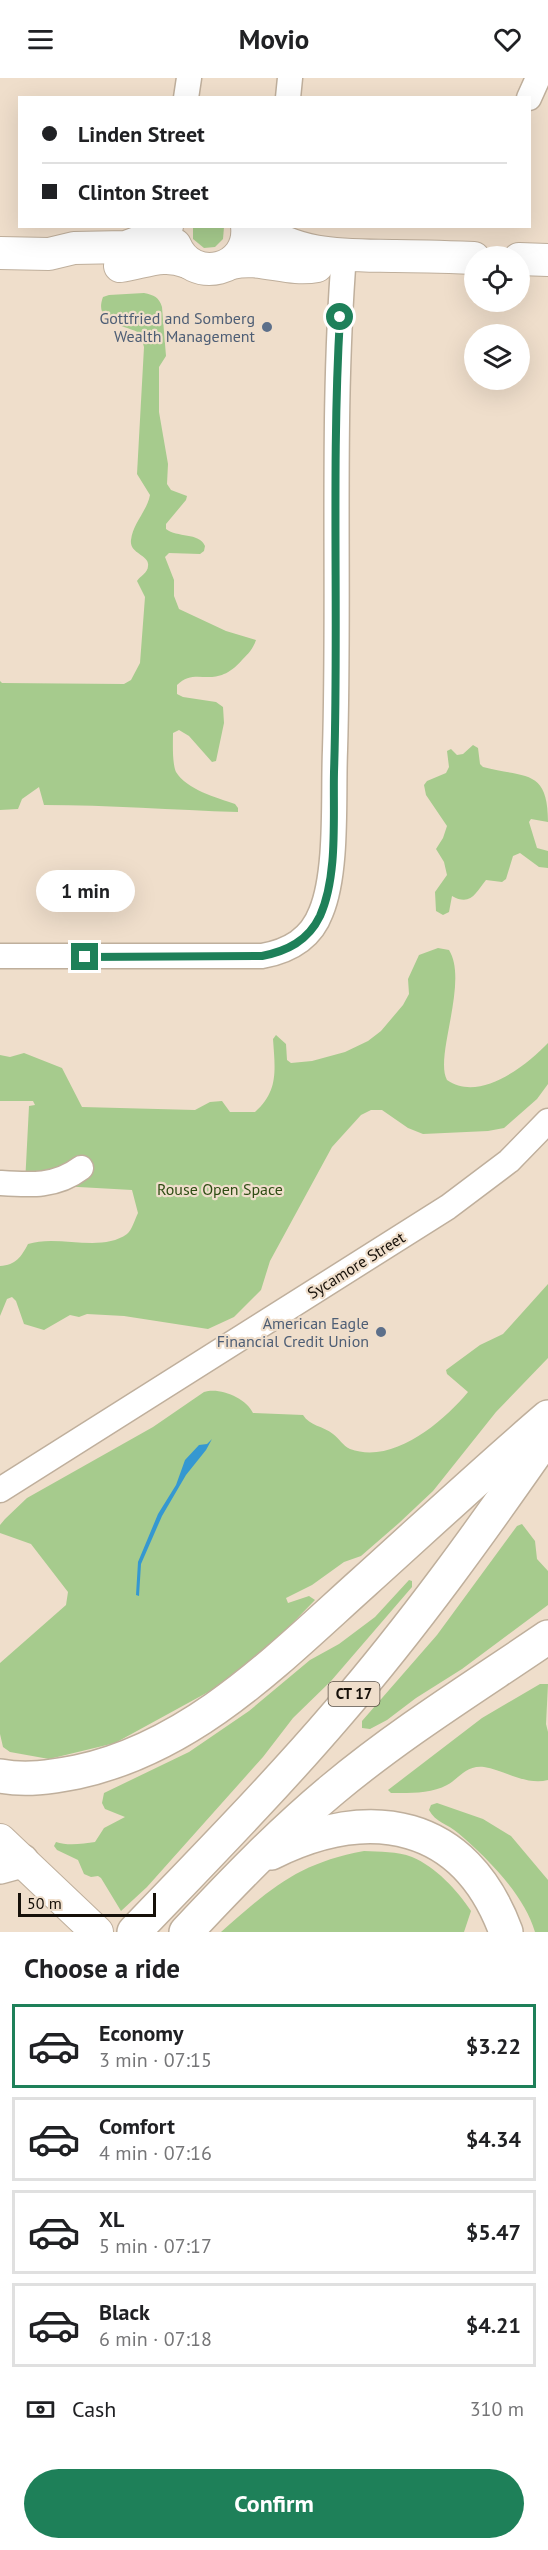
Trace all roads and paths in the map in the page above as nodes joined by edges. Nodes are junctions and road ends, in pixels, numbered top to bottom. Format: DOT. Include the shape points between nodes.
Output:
graph roads {
  1 [pos="189,78"];
  2 [pos="290,78"];
  3 [pos="538,78"];
  4 [pos="186,96"];
  5 [pos="288,96"];
  6 [pos="531,96"];
  7 [pos="164,228"];
  8 [pos="173,228"];
  9 [pos="247,228"];
  10 [pos="261,228"];
  11 [pos="0,253"];
  12 [pos="49,254"];
  13 [pos="342,255"];
  14 [pos="464,258"];
  15 [pos="530,259"];
  16 [pos="548,260"];
  17 [pos="187,262"];
  18 [pos="232,263"];
  19 [pos="0,956"];
  20 [pos="548,1121"];
  21 [pos="81,1168"];
  22 [pos="0,1183"];
  23 [pos="548,1417"];
  24 [pos="548,1435"];
  25 [pos="0,1490"];
  26 [pos="548,1637"];
  27 [pos="0,1776"];
  28 [pos="7,1856"];
  29 [pos="247,1868"];
  30 [pos="97,1932"];
  31 [pos="134,1932"];
  32 [pos="186,1932"];
  33 [pos="506,1932"];
  1 -- 4 [label="street"];
  2 -- 5 [label="street"];
  3 -- 6 [label="street"];
  7 -- 12 [label="main road" via="126,247 74,248"];
  8 -- 17 [label="main road" via="175,244"];
  9 -- 18 [label="main road" via="245,246"];
  10 -- 13 [label="main road" via="299,248"];
  11 -- 12 [label="main road"];
  12 -- 17 [label="main road" via="95,267 123,266 160,257"];
  13 -- 14 [label="main road"];
  13 -- 18 [label="main road" via="310,267 261,260"];
  13 -- 19 [label="street" via="336,723 331,870 320,915 302,941 276,953 236,958"];
  15 -- 16 [label="main road"];
  17 -- 18 [label="main road" via="212,270"];
  20 -- 25 [label="street, Sycamore Street" via="509,1161 448,1207"];
  21 -- 22 [label="street" via="42,1185"];
  23 -- 27 [label="highway" via="266,1671 210,1713 148,1748 105,1765 40,1778"];
  24 -- 31 [label="highway, CT 17" via="437,1591 364,1681 289,1768"];
  26 -- 29 [label="highway" via="374,1757 300,1817"];
  28 -- 30 [label="main road"];
  29 -- 32 [label="highway"];
  29 -- 33 [label="highway" via="296,1842 337,1829 375,1826 409,1831 441,1846 469,1869 492,1900"];
}
